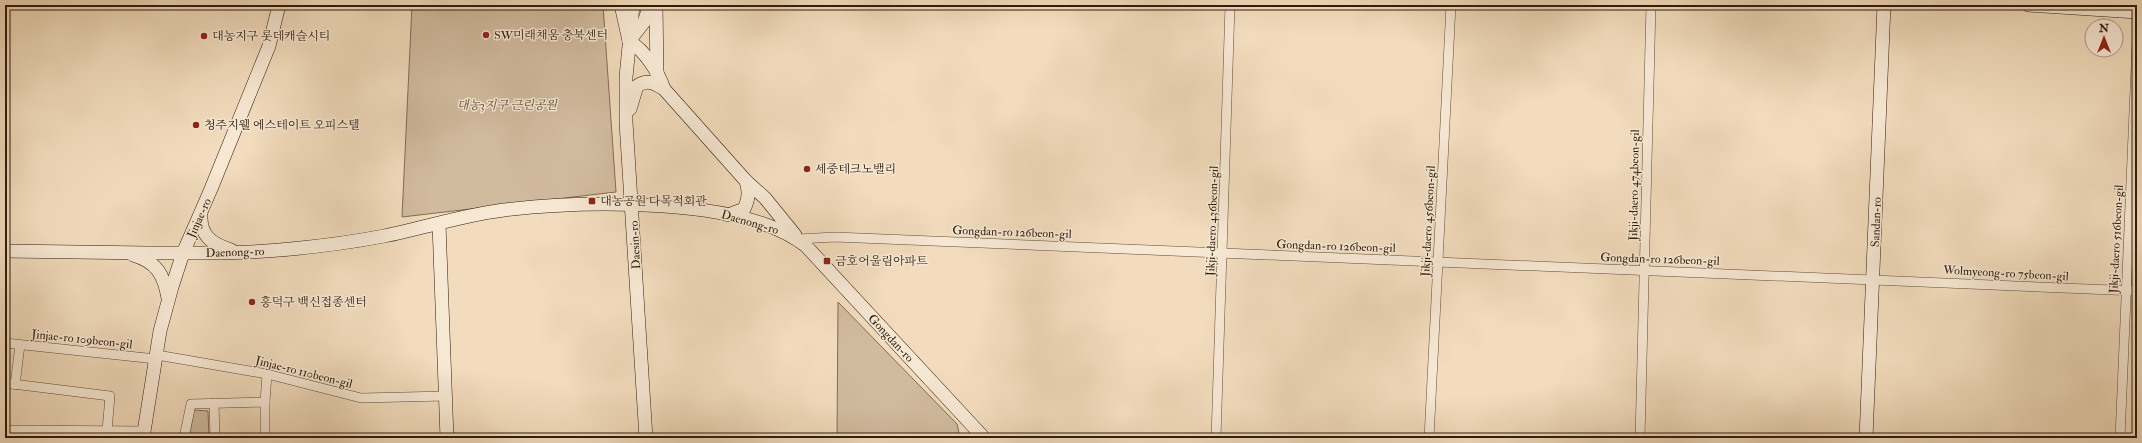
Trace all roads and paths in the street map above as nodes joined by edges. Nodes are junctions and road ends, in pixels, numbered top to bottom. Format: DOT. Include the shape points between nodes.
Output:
graph roads {
  1 [pos="279,5"];
  2 [pos="621,5"];
  3 [pos="633,5"];
  4 [pos="650,5"];
  5 [pos="656,5"];
  6 [pos="1230,5"];
  7 [pos="1451,5"];
  8 [pos="1651,5"];
  9 [pos="1884,5"];
  10 [pos="2028,5"];
  11 [pos="2137,12"];
  12 [pos="629,41"];
  13 [pos="2137,42"];
  14 [pos="657,76"];
  15 [pos="664,89"];
  16 [pos="626,122"];
  17 [pos="746,181"];
  18 [pos="632,204"];
  19 [pos="201,213"];
  20 [pos="727,215"];
  21 [pos="439,224"];
  22 [pos="798,239"];
  23 [pos="5,251"];
  24 [pos="126,252"];
  25 [pos="183,253"];
  26 [pos="239,253"];
  27 [pos="1223,253"];
  28 [pos="1438,263"];
  29 [pos="1644,271"];
  30 [pos="1874,279"];
  31 [pos="2126,290"];
  32 [pos="2137,291"];
  33 [pos="168,301"];
  34 [pos="5,343"];
  35 [pos="20,345"];
  36 [pos="157,357"];
  37 [pos="266,374"];
  38 [pos="5,384"];
  39 [pos="15,385"];
  40 [pos="446,396"];
  41 [pos="265,402"];
  42 [pos="214,403"];
  43 [pos="5,430"];
  44 [pos="107,431"];
  45 [pos="973,432"];
  46 [pos="144,435"];
  47 [pos="184,438"];
  48 [pos="215,438"];
  49 [pos="265,438"];
  50 [pos="447,438"];
  51 [pos="646,438"];
  52 [pos="984,438"];
  53 [pos="1216,438"];
  54 [pos="1429,438"];
  55 [pos="1640,438"];
  56 [pos="1866,438"];
  57 [pos="2120,438"];
  1 -- 19 [label="street, Jinjae-ro" via="268,46"];
  2 -- 12 [label="street"];
  3 -- 12 [label="street, Daesin-ro"];
  4 -- 12 [label="street" via="644,22"];
  5 -- 14 [label="street"];
  6 -- 27 [label="street, Jikji-daero 436beon-gil"];
  7 -- 28 [label="street, Jikji-daero 456beon-gil"];
  8 -- 29 [label="street, Jikji-daero 474beon-gil"];
  9 -- 30 [label="street, Sandan-ro"];
  10 -- 11 [label="street"];
  12 -- 14 [label="street" via="639,48"];
  12 -- 16 [label="street, Daesin-ro"];
  13 -- 31 [label="street, Jikji-daero 516beon-gil"];
  14 -- 15 [label="street"];
  15 -- 16 [label="street" via="653,82 643,82 637,86"];
  15 -- 17 [label="street"];
  16 -- 18 [label="street, Daesin-ro"];
  17 -- 20 [label="street" via="748,202 744,209"];
  17 -- 22 [label="street" via="765,198"];
  18 -- 20 [label="street, Daenong-ro"];
  18 -- 21 [label="street, Daenong-ro" via="504,210"];
  18 -- 51 [label="street, Daesin-ro"];
  19 -- 25 [label="street, Jinjae-ro"];
  19 -- 26 [label="street" via="202,228 206,237 218,246"];
  20 -- 22 [label="street, Daenong-ro" via="768,225"];
  21 -- 26 [label="street, Daenong-ro" via="335,244"];
  21 -- 40 [label="street"];
  22 -- 27 [label="street, Gongdan-ro 126beon-gil" via="835,237"];
  22 -- 45 [label="street, Gongdan-ro"];
  23 -- 24 [label="street, Daenong-ro"];
  24 -- 25 [label="street, Daenong-ro"];
  24 -- 33 [label="street" via="149,261 159,270 165,282"];
  25 -- 26 [label="street, Daenong-ro"];
  25 -- 33 [label="street, Jinjae-ro"];
  27 -- 28 [label="street, Gongdan-ro 126beon-gil"];
  27 -- 53 [label="street, Jikji-daero 436beon-gil"];
  28 -- 29 [label="street, Gongdan-ro 126beon-gil"];
  28 -- 54 [label="street, Jikji-daero 456beon-gil"];
  29 -- 30 [label="street, Gongdan-ro 126beon-gil"];
  29 -- 55 [label="street, Jikji-daero 474beon-gil"];
  30 -- 31 [label="street, Wolmyeong-ro 75beon-gil"];
  30 -- 56 [label="street, Sandan-ro"];
  31 -- 32 [label="street, Wolmyeong-ro 75beon-gil"];
  31 -- 57 [label="street, Jikji-daero 516beon-gil"];
  33 -- 36 [label="street, Jinjae-ro" via="160,331"];
  34 -- 35 [label="street, Jinjae-ro 109beon-gil"];
  35 -- 36 [label="street, Jinjae-ro 109beon-gil"];
  35 -- 39 [label="street"];
  36 -- 37 [label="street, Jinjae-ro 110beon-gil"];
  36 -- 46 [label="street, Jinjae-ro"];
  37 -- 40 [label="street, Jinjae-ro 110beon-gil" via="361,398"];
  37 -- 41 [label="street"];
  38 -- 39 [label="street"];
  39 -- 44 [label="street" via="110,396"];
  40 -- 50 [label="street"];
  41 -- 42 [label="street"];
  41 -- 49 [label="street"];
  42 -- 47 [label="street" via="190,404"];
  42 -- 48 [label="street"];
  43 -- 44 [label="street"];
  44 -- 46 [label="street"];
  45 -- 52 [label="street, Gongdan-ro"];
}
